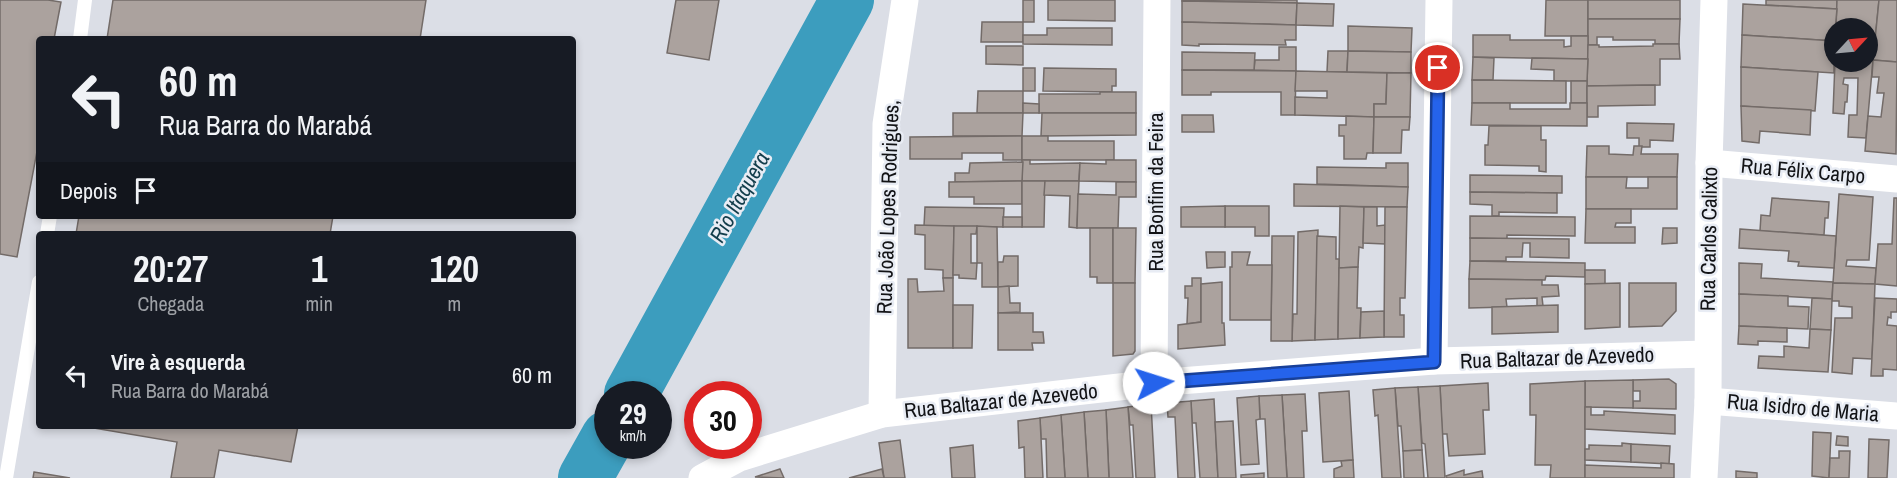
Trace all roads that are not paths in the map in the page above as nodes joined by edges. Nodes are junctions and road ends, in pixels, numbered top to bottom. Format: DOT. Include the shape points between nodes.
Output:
graph roads {
  1 [pos="85,0"];
  2 [pos="905,0"];
  3 [pos="1157,0"];
  4 [pos="1438,0"];
  5 [pos="1714,0"];
  6 [pos="80,36"];
  7 [pos="1709,163"];
  8 [pos="1897,179"];
  9 [pos="36,300"];
  10 [pos="1707,354"];
  11 [pos="1434,362"];
  12 [pos="1154,383"];
  13 [pos="1708,401"];
  14 [pos="882,414"];
  15 [pos="1897,416"];
  16 [pos="6,478"];
  17 [pos="702,478"];
  18 [pos="1704,478"];
  1 -- 6 [label="lane"];
  2 -- 14 [label="street, Rua João Lopes Rodrigues," via="886,124"];
  3 -- 12 [label="street, Rua Bonfim da Feira"];
  4 -- 11 [label="street"];
  5 -- 7 [label="street, Rua Carlos Calixto"];
  7 -- 8 [label="street, Rua Félix Carpo"];
  7 -- 10 [label="street, Rua Carlos Calixto"];
  9 -- 16 [label="lane"];
  10 -- 11 [label="street, Rua Baltazar de Azevedo"];
  10 -- 13 [label="street, Rua Carlos Calixto"];
  11 -- 12 [label="street, Rua Baltazar de Azevedo"];
  12 -- 14 [label="street, Rua Baltazar de Azevedo"];
  13 -- 15 [label="street, Rua Isidro de Maria"];
  13 -- 18 [label="street, Rua Carlos Calixto"];
  14 -- 17 [label="street, Rua Baltazar de Azevedo" via="739,458"];
}
